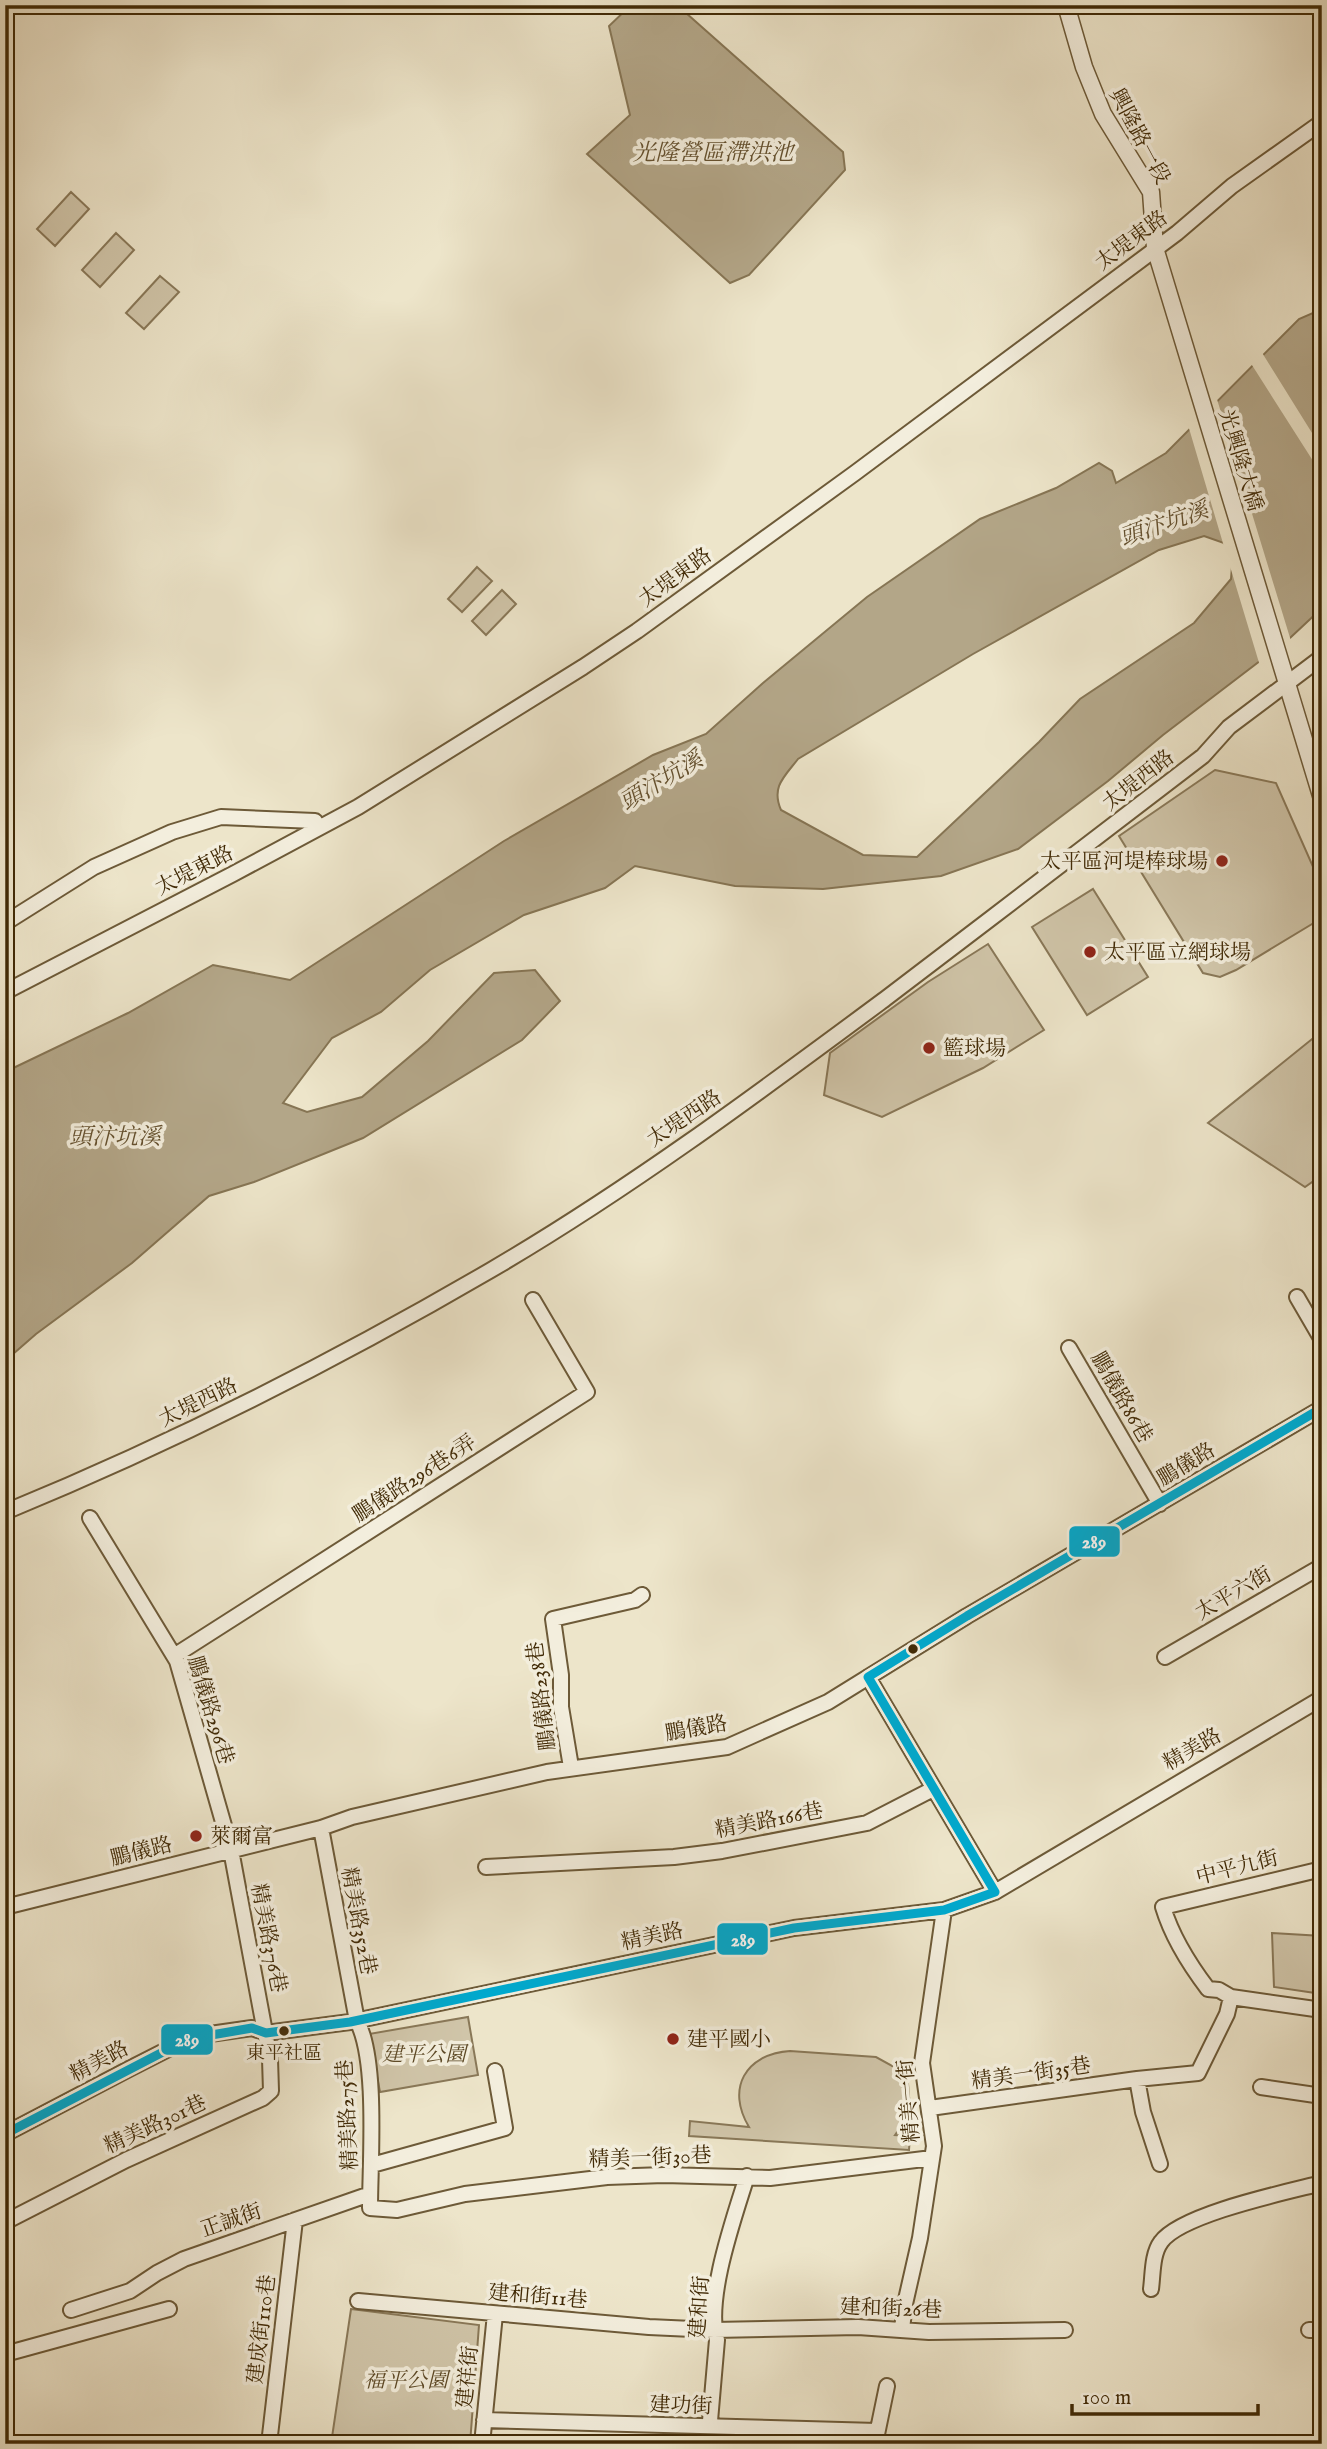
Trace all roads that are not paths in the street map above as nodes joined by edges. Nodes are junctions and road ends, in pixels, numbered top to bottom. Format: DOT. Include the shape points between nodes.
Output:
graph roads {
  1 [pos="1066,5"];
  2 [pos="1322,122"];
  3 [pos="1155,248"];
  4 [pos="1322,657"];
  5 [pos="1286,685"];
  6 [pos="1322,799"];
  7 [pos="315,821"];
  8 [pos="5,923"];
  9 [pos="5,992"];
  10 [pos="1297,1297"];
  11 [pos="533,1300"];
  12 [pos="1322,1340"];
  13 [pos="1069,1348"];
  14 [pos="1322,1409"];
  15 [pos="1160,1504"];
  16 [pos="5,1512"];
  17 [pos="90,1518"];
  18 [pos="1322,1566"];
  19 [pos="642,1595"];
  20 [pos="174,1657"];
  21 [pos="1165,1657"];
  22 [pos="868,1677"];
  23 [pos="1322,1698"];
  24 [pos="571,1767"];
  25 [pos="933,1789"];
  26 [pos="321,1828"];
  27 [pos="231,1850"];
  28 [pos="486,1867"];
  29 [pos="1322,1869"];
  30 [pos="995,1892"];
  31 [pos="6,1905"];
  32 [pos="944,1910"];
  33 [pos="1231,1997"];
  34 [pos="1322,2010"];
  35 [pos="357,2021"];
  36 [pos="266,2033"];
  37 [pos="495,2071"];
  38 [pos="1138,2079"];
  39 [pos="1261,2087"];
  40 [pos="1322,2096"];
  41 [pos="930,2108"];
  42 [pos="5,2134"];
  43 [pos="932,2158"];
  44 [pos="1160,2164"];
  45 [pos="372,2165"];
  46 [pos="747,2176"];
  47 [pos="1322,2183"];
  48 [pos="370,2201"];
  49 [pos="295,2220"];
  50 [pos="5,2222"];
  51 [pos="1151,2289"];
  52 [pos="112,2298"];
  53 [pos="358,2301"];
  54 [pos="169,2309"];
  55 [pos="71,2311"];
  56 [pos="495,2314"];
  57 [pos="119,2323"];
  58 [pos="902,2329"];
  59 [pos="714,2330"];
  60 [pos="1065,2330"];
  61 [pos="5,2354"];
  62 [pos="887,2386"];
  63 [pos="484,2420"];
  64 [pos="710,2427"];
  65 [pos="876,2437"];
  66 [pos="269,2444"];
  67 [pos="482,2444"];
  68 [pos="708,2444"];
  1 -- 3 [label="street, 興隆路一段" via="1099,106 1150,192"];
  2 -- 3 [label="street, 太堤東路"];
  3 -- 5 [label="street, 光興隆大橋"];
  3 -- 9 [label="street, 太堤東路" via="834,488 583,667 358,807"];
  4 -- 5 [label="street, 太堤西路"];
  5 -- 6 [label="street, 光興隆大橋"];
  5 -- 16 [label="street, 太堤西路" via="1229,727 1213,748 1181,773 816,1051 614,1192 492,1270 311,1370"];
  7 -- 8 [label="street" via="221,817 172,832 94,867"];
  10 -- 12 [label="street"];
  11 -- 20 [label="street, 鵬儀路296巷6弄" via="587,1392"];
  13 -- 15 [label="street, 鵬儀路86巷"];
  14 -- 15 [label="street, 鵬儀路"];
  15 -- 22 [label="street, 鵬儀路"];
  17 -- 20 [label="street, 鵬儀路296巷"];
  18 -- 21 [label="street, 太平六街"];
  19 -- 24 [label="street, 鵬儀路238巷" via="553,1619"];
  20 -- 27 [label="street, 鵬儀路296巷"];
  22 -- 24 [label="street, 鵬儀路" via="828,1702 727,1747"];
  22 -- 25 [label="street"];
  23 -- 30 [label="street, 精美路"];
  24 -- 26 [label="street, 鵬儀路"];
  25 -- 28 [label="street, 精美路166巷" via="867,1823 695,1856"];
  25 -- 30 [label="street"];
  26 -- 27 [label="street, 鵬儀路"];
  26 -- 35 [label="street, 精美路352巷"];
  27 -- 31 [label="street, 鵬儀路"];
  27 -- 36 [label="street, 精美路376巷"];
  29 -- 33 [label="street, 中平九街" via="1163,1908 1208,1989"];
  30 -- 32 [label="street, 精美路"];
  32 -- 35 [label="street, 精美路" via="794,1928"];
  32 -- 41 [label="street, 精美一街" via="922,2063"];
  33 -- 34 [label="street"];
  33 -- 38 [label="street, 精美一街35巷" via="1198,2073"];
  35 -- 36 [label="street, 精美路"];
  35 -- 45 [label="street, 精美路275巷" via="370,2087"];
  36 -- 42 [label="street, 精美路" via="252,2028 188,2039"];
  36 -- 50 [label="street, 精美路301巷" via="271,2091 263,2098"];
  37 -- 45 [label="street" via="505,2128"];
  38 -- 41 [label="street, 精美一街35巷"];
  38 -- 44 [label="street"];
  39 -- 40 [label="street"];
  41 -- 43 [label="street, 精美一街"];
  43 -- 46 [label="street, 精美一街30巷" via="770,2178"];
  43 -- 58 [label="street, 精美一街"];
  45 -- 48 [label="street, 精美路275巷"];
  46 -- 48 [label="street, 精美一街30巷" via="607,2177 465,2194 397,2210"];
  46 -- 59 [label="street, 建和街" via="721,2275"];
  47 -- 51 [label="street" via="1224,2209 1177,2229 1155,2252"];
  48 -- 49 [label="street, 正誠街"];
  49 -- 52 [label="street, 正誠街" via="184,2259"];
  49 -- 66 [label="street, 建成街110巷"];
  52 -- 55 [label="street, 正誠街"];
  52 -- 57 [label="street"];
  53 -- 56 [label="street, 建和街11巷"];
  54 -- 57 [label="street"];
  56 -- 59 [label="street, 建和街11巷"];
  56 -- 63 [label="street, 建祥街"];
  57 -- 61 [label="street"];
  58 -- 59 [label="street, 建和街26巷"];
  58 -- 60 [label="street, 建和街26巷"];
  59 -- 64 [label="street, 建和街" via="718,2340"];
  62 -- 65 [label="street"];
  63 -- 64 [label="street, 建功街"];
  63 -- 67 [label="street, 建祥街"];
  64 -- 65 [label="street, 建功街"];
  64 -- 68 [label="street, 建和街"];
}
